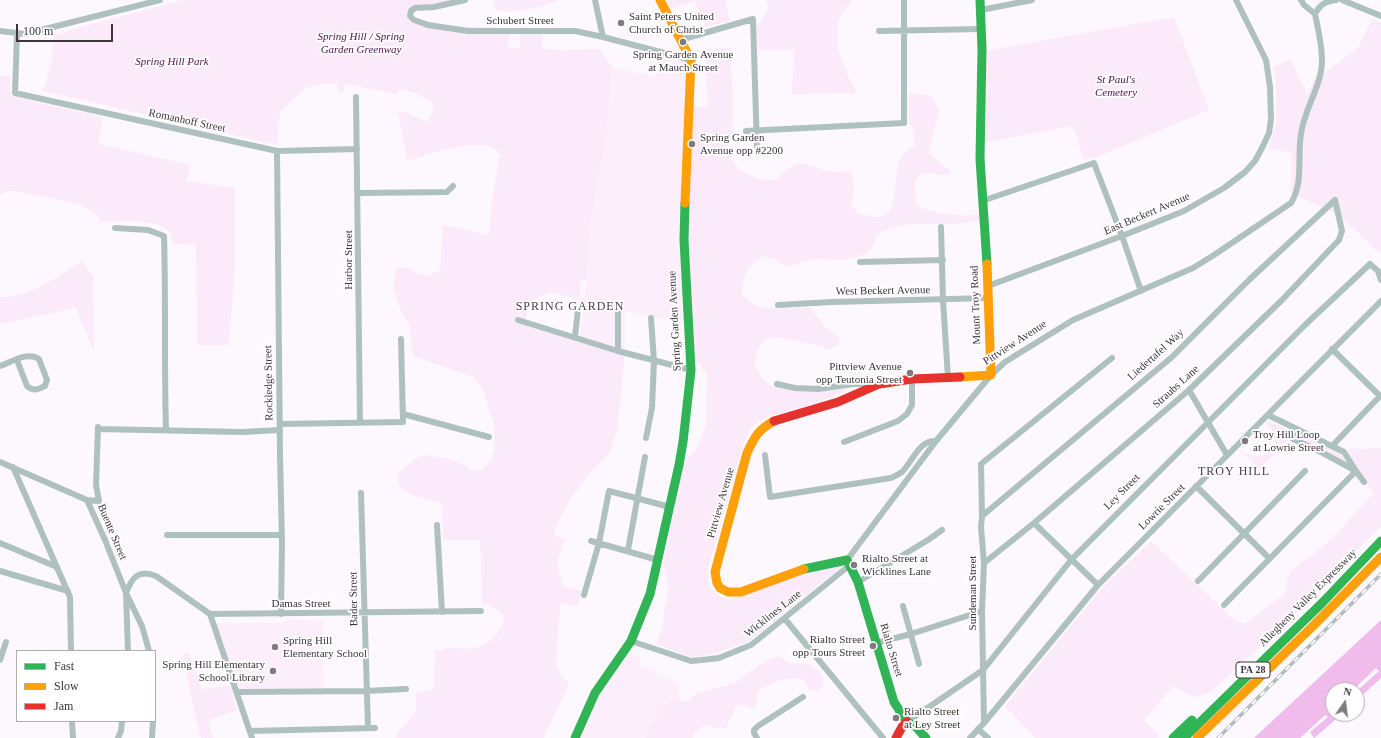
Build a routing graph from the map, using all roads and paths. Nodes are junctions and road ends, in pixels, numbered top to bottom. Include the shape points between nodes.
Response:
1 (160, 0) edge
2 (465, 0) edge
3 (595, 0) edge
4 (660, 0) edge
5 (904, 0) edge
6 (980, 0) edge
7 (1029, 0) edge
8 (1236, 0) edge
9 (1301, 0) edge
10 (1336, 0) edge
11 (1342, 0) edge
12 (981, 10) junction
13 (1315, 14) junction
14 (1381, 16) edge
15 (981, 29) junction
16 (904, 30) junction
17 (0, 31) edge
18 (879, 31) dead end
19 (17, 34) junction
20 (603, 37) junction
21 (680, 40) junction
22 (690, 60) junction
23 (356, 97) dead end
24 (756, 130) junction
25 (746, 131) dead end
26 (757, 149) dead end
27 (357, 150) junction
28 (277, 151) junction
29 (453, 186) dead end
30 (358, 193) junction
31 (1335, 200) joint
32 (982, 201) junction
33 (941, 227) dead end
34 (115, 228) dead end
35 (1122, 236) junction
36 (943, 260) junction
37 (860, 262) dead end
38 (1381, 280) edge
39 (988, 286) junction
40 (1141, 291) junction
41 (989, 298) junction
42 (943, 300) junction
43 (1381, 301) edge
44 (778, 305) dead end
45 (578, 308) dead end
46 (618, 308) dead end
47 (651, 318) dead end
48 (518, 320) dead end
49 (575, 337) junction
50 (401, 339) dead end
51 (1332, 349) junction
52 (618, 351) junction
53 (1112, 358) dead end
54 (17, 360) junction
55 (654, 361) junction
56 (0, 366) edge
57 (691, 370) junction
58 (991, 375) junction
59 (948, 378) junction
60 (912, 379) junction
61 (777, 384) dead end
62 (879, 384) junction
63 (1189, 390) junction
64 (403, 414) junction
65 (1268, 415) junction
66 (360, 423) junction
67 (1208, 423) junction
68 (280, 427) junction
69 (166, 430) junction
70 (1300, 431) junction
71 (489, 436) dead end
72 (646, 438) dead end
73 (936, 441) junction
74 (844, 442) dead end
75 (1333, 445) junction
76 (765, 455) dead end
77 (1227, 455) junction
78 (645, 457) dead end
79 (0, 462) edge
80 (13, 467) junction
81 (1305, 471) dead end
82 (1356, 471) junction
83 (1364, 482) dead end
84 (1196, 486) junction
85 (361, 493) dead end
86 (637, 498) junction
87 (87, 500) junction
88 (670, 507) junction
89 (982, 516) junction
90 (1034, 523) junction
91 (436, 525) dead end
92 (942, 530) dead end
93 (1243, 533) junction
94 (167, 535) dead end
95 (281, 535) junction
96 (591, 541) dead end
97 (1381, 541) edge
98 (0, 543) edge
99 (599, 543) junction
100 (628, 550) junction
101 (1381, 557) edge
102 (1269, 558) junction
103 (658, 560) junction
104 (1071, 560) junction
105 (848, 562) junction
106 (984, 563) junction
107 (57, 567) junction
108 (0, 571) edge
109 (1198, 581) dead end
110 (858, 582) junction
111 (1098, 585) junction
112 (68, 591) junction
113 (126, 593) junction
114 (584, 595) dead end
115 (1323, 602) junction
116 (1224, 605) dead end
117 (902, 606) dead end
118 (480, 611) dead end
119 (442, 612) junction
120 (982, 612) junction
121 (210, 614) junction
122 (281, 614) junction
123 (364, 614) junction
124 (785, 619) junction
125 (910, 634) junction
126 (631, 641) junction
127 (1298, 641) junction
128 (6, 642) dead end
129 (876, 643) junction
130 (71, 650) edge
131 (128, 650) edge
132 (149, 650) edge
133 (0, 660) edge
134 (919, 664) dead end
135 (983, 670) junction
136 (406, 690) dead end
137 (366, 691) junction
138 (237, 692) junction
139 (803, 697) dead end
140 (72, 722) edge
141 (122, 722) edge
142 (153, 722) edge
143 (907, 722) junction
144 (984, 723) junction
145 (368, 728) junction
146 (375, 728) dead end
147 (978, 729) junction
148 (250, 731) junction
149 (73, 738) edge
150 (118, 738) edge
151 (152, 738) edge
152 (252, 738) edge
153 (575, 738) edge
154 (757, 738) edge
155 (883, 738) edge
156 (896, 738) edge
157 (926, 738) edge
158 (970, 738) edge
159 (988, 738) edge
160 (1172, 738) edge
161 (1184, 738) edge
162 (1197, 738) edge
163 (1206, 738) edge

1 - 19 street
2 - 20 street, Schubert Street via 434,7 415,8 410,16 428,26 468,31 576,31
3 - 20 street
4 - 21 main road, Spring Garden Avenue
5 - 16 street
6 - 12 main road, Mount Troy Road
7 - 12 street
8 - 35 street, East Beckert Avenue via 1266,60 1271,119 1269,133 1263,146 1245,172 1224,188 1184,211
9 - 13 street
10 - 13 street via 1322,4
11 - 14 street
12 - 15 main road, Mount Troy Road
13 - 40 street, Pittview Avenue via 1322,60 1317,87 1301,134 1298,187 1291,203 1209,259
15 - 16 street
15 - 32 main road, Mount Troy Road
16 - 18 street
16 - 24 street via 904,123
17 - 19 street
19 - 28 street, Romanhoff Street via 15,93
20 - 22 street, Schubert Street
21 - 22 main road, Spring Garden Avenue
21 - 24 street via 753,19
22 - 57 main road, Spring Garden Avenue via 684,240
23 - 27 street, Harbor Street
24 - 25 street
24 - 26 street
27 - 28 street, Romanhoff Street
27 - 30 street, Harbor Street
28 - 68 street, Rockledge Street
29 - 30 street via 447,192
30 - 66 street, Harbor Street
31 - 63 street, Straubs Lane via 1342,231 1339,240 1282,300
31 - 89 street, Liedertafel Way via 1249,280 1172,357
32 - 35 street via 1094,162
32 - 39 main road, Mount Troy Road
33 - 36 street
34 - 69 street via 148,230 164,236
35 - 39 street, East Beckert Avenue
35 - 40 street
36 - 37 street
36 - 42 street
38 - 67 street, Ley Street via 1378,271 1370,264 1306,324
39 - 41 main road, Mount Troy Road
40 - 58 street, Pittview Avenue via 1073,320 1005,362
41 - 42 street, West Beckert Avenue
41 - 58 main road, Mount Troy Road
42 - 44 street, West Beckert Avenue
42 - 59 street
43 - 51 street, Lowrie Street
45 - 49 street
46 - 52 street
47 - 55 street
48 - 49 street
49 - 52 street
50 - 64 street
51 - 65 street, Lowrie Street
51 - 75 street via 1380,396
52 - 55 street
53 - 89 street, Sundeman Street via 981,464
54 - 54 street via 28,355 38,359 47,380 45,386 36,390 27,386
54 - 56 street
55 - 57 street
55 - 72 street via 652,408
57 - 88 main road, Spring Garden Avenue via 682,442
58 - 59 main road, Pittview Avenue
58 - 73 street
59 - 60 main road, Pittview Avenue
60 - 62 main road, Pittview Avenue
60 - 74 street via 912,405 907,414 898,421
61 - 62 street via 818,389 853,384
62 - 105 main road, Pittview Avenue via 838,402 774,421 762,428 747,453 716,566 715,578 724,590 734,593 809,567
63 - 67 street
63 - 90 street, Straubs Lane
64 - 66 street via 403,422
64 - 71 street
65 - 70 street
65 - 77 street, Lowrie Street
66 - 68 street
67 - 77 street
67 - 104 street, Ley Street
68 - 69 street via 242,432
68 - 95 street, Rockledge Street
69 - 87 street via 98,428 96,485 99,501
70 - 75 street
70 - 82 street via 1293,439
73 - 76 street via 924,445 902,472 891,478 770,497
73 - 105 street
75 - 82 street via 1344,452
77 - 84 street, Lowrie Street
78 - 86 street
79 - 80 street, Buente Street
80 - 87 street, Buente Street
80 - 107 street
81 - 93 street
82 - 83 street
82 - 102 street
84 - 93 street
84 - 111 street, Lowrie Street
85 - 123 street, Bader Street
86 - 88 street
86 - 99 street via 609,491
86 - 100 street
87 - 113 street, Buente Street
88 - 103 main road, Spring Garden Avenue
89 - 106 street, Sundeman Street
90 - 104 street
90 - 106 street, Straubs Lane
91 - 119 street
92 - 110 street
93 - 102 street
93 - 109 street
94 - 95 street
95 - 122 street, Rockledge Street
96 - 99 street
97 - 115 main road, Allegheny Valley Expressway / PA 28
98 - 107 street
99 - 100 street
99 - 114 street
100 - 103 street
101 - 127 main road, Allegheny Valley Expressway / PA 28
102 - 116 street
103 - 126 main road, Spring Garden Avenue via 650,594
104 - 111 street
104 - 135 street, Ley Street
105 - 110 main road, Rialto Street
105 - 124 street, Wicklines Lane
106 - 120 street, Sundeman Street
107 - 112 street
108 - 112 street
110 - 129 main road, Rialto Street
111 - 144 street, Lowrie Street
112 - 130 street via 71,604
113 - 121 street via 134,576 149,573
113 - 131 street
113 - 132 street, Buente Street via 142,626
115 - 160 main road via 1270,646
115 - 161 main road, Allegheny Valley Expressway / PA 28
117 - 125 street
118 - 119 street, Damas Street
119 - 123 street, Damas Street
120 - 125 street
120 - 135 street, Sundeman Street
121 - 122 street, Damas Street
121 - 138 street
122 - 123 street, Damas Street
123 - 137 street, Bader Street
124 - 126 street, Wicklines Lane via 751,645 719,658 691,661
124 - 155 street
125 - 129 street
125 - 134 street
126 - 153 main road, Spring Garden Avenue via 595,693
127 - 162 main road, Allegheny Valley Expressway / PA 28
127 - 163 main road via 1287,656
128 - 133 street
129 - 143 main road, Rialto Street via 894,702
135 - 143 street, Ley Street
135 - 144 street, Sundeman Street
136 - 137 street
137 - 138 street
137 - 145 street, Bader Street
138 - 148 street
139 - 154 street via 754,730
140 - 149 street
141 - 150 street
142 - 151 street
143 - 156 main road, Ley Street
143 - 157 main road, Rialto Street via 915,726
144 - 147 street, Lowrie Street
145 - 146 street
145 - 148 street
147 - 158 street, Lowrie Street
147 - 159 street
148 - 152 street

